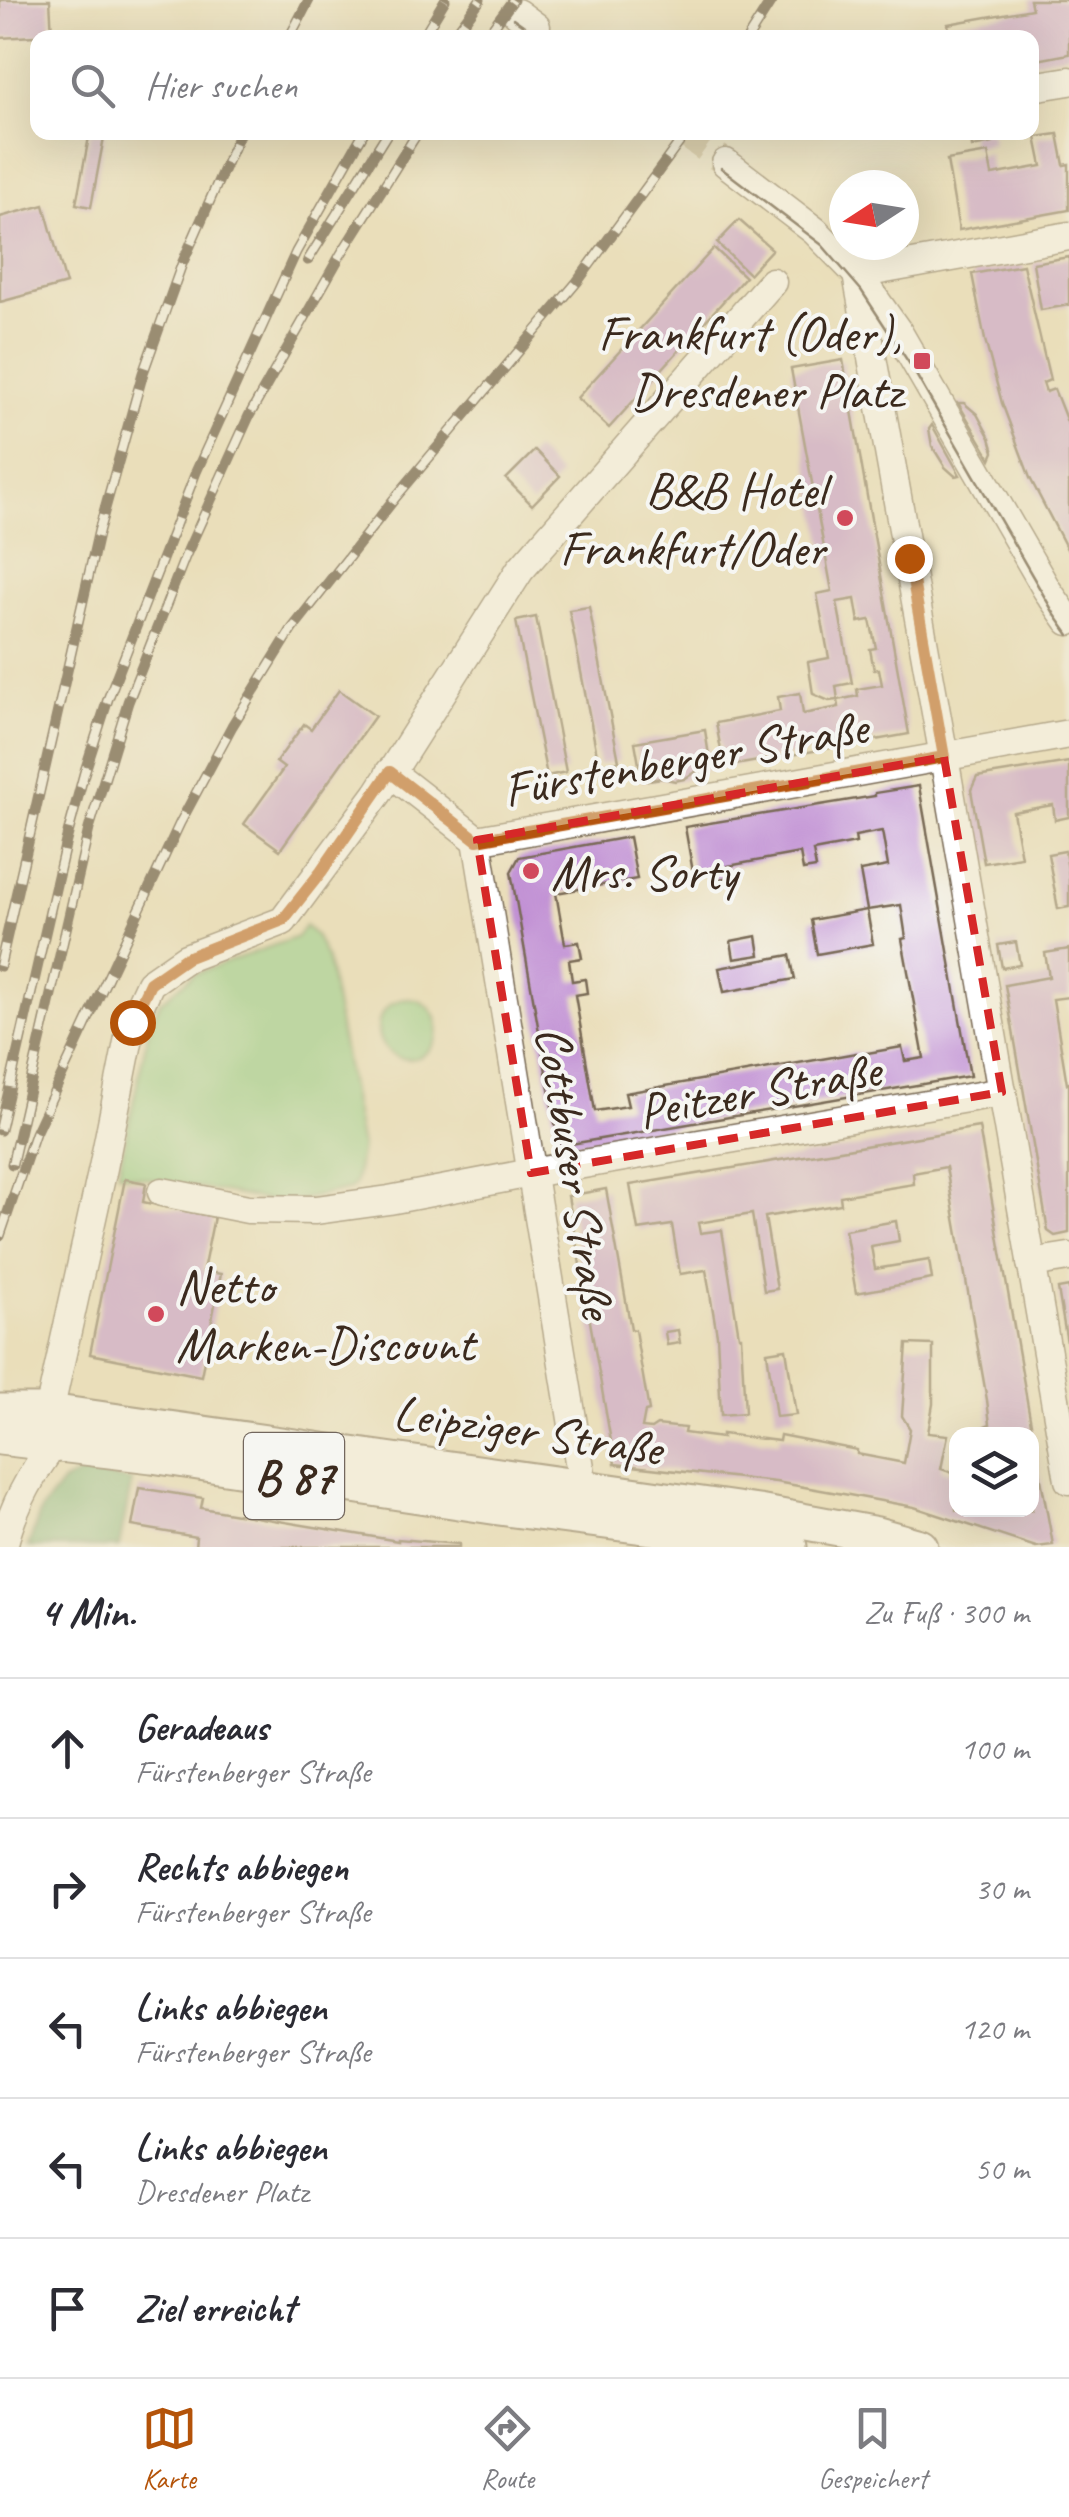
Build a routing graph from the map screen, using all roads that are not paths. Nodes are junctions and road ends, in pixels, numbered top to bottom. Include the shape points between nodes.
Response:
1 (1069, 81) edge
2 (1039, 86) edge
3 (726, 163) tunnel mouth
4 (1069, 236) edge
5 (857, 274) junction
6 (772, 282) dead end
7 (1069, 621) edge
8 (1066, 732) edge
9 (944, 757) junction
10 (390, 772) junction
11 (477, 840) junction
12 (1002, 1092) junction
13 (531, 1174) junction
14 (162, 1192) dead end
15 (1069, 1257) edge
16 (1031, 1263) junction
17 (0, 1412) edge
18 (52, 1427) junction
19 (0, 1437) edge
20 (1069, 1480) edge
21 (586, 1504) junction
22 (3, 1547) edge
23 (788, 1547) edge
24 (920, 1547) edge

1 - 2 street
3 - 5 street via 815,231
4 - 5 street
5 - 7 street
5 - 9 street
6 - 10 street via 520,570
8 - 9 street, Fürstenberger Straße
9 - 11 street, Fürstenberger Straße
9 - 12 street
10 - 11 street, Fürstenberger Straße
10 - 18 street via 283,920 186,958 150,983 132,1022
11 - 13 street, Cottbuser Straße
12 - 13 street, Peitzer Straße
12 - 16 street
13 - 14 street, Peitzer Straße via 316,1210 248,1209
13 - 21 street, Cottbuser Straße
15 - 16 street
16 - 20 street
17 - 18 main road, Leipziger Straße / B 87
18 - 19 main road, Leipziger Straße / B 87
18 - 21 main road, Leipziger Straße / B 87 via 512,1476
18 - 22 street
21 - 23 main road, Leipziger Straße / B 87
21 - 24 main road, Leipziger Straße / B 87 via 758,1513

